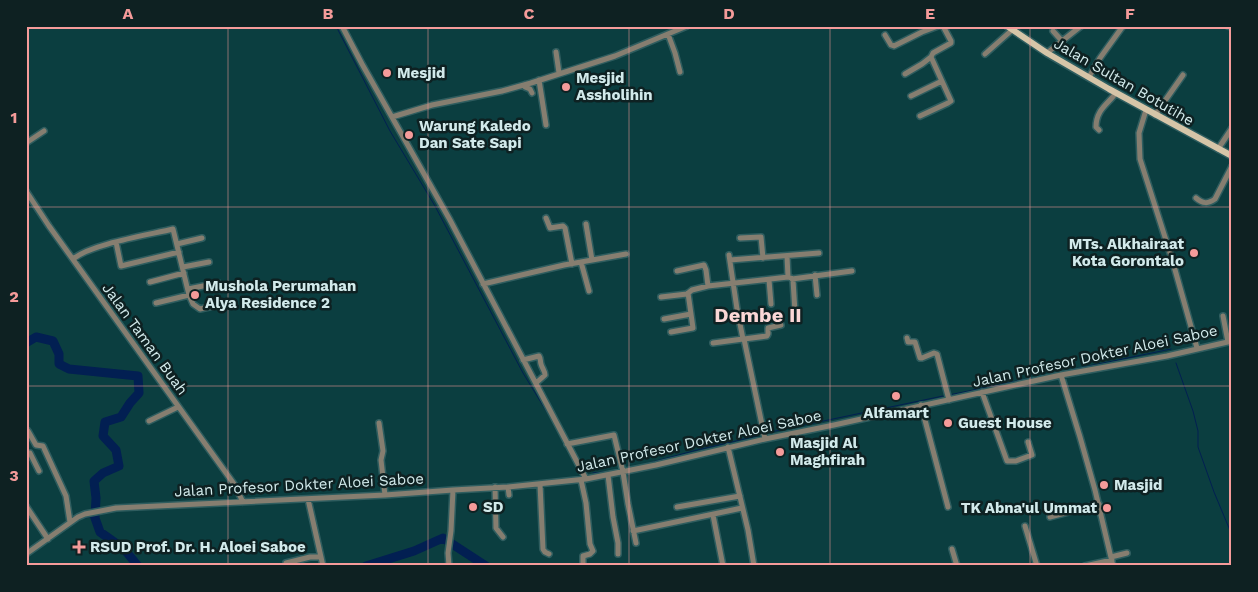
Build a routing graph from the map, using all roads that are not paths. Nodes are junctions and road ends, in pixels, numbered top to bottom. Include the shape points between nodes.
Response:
1 (342, 26) edge
2 (687, 26) edge
3 (938, 26) edge
4 (943, 26) edge
5 (1081, 26) edge
6 (1123, 26) edge
7 (1009, 28) edge
8 (1054, 30) dead end
9 (668, 34) junction
10 (885, 35) dead end
11 (1062, 42) junction
12 (556, 52) dead end
13 (1047, 53) junction
14 (985, 54) dead end
15 (931, 57) junction
16 (680, 72) dead end
17 (559, 73) junction
18 (904, 74) dead end
19 (1183, 75) dead end
20 (1089, 77) junction
21 (539, 80) junction
22 (942, 81) junction
23 (524, 85) junction
24 (532, 93) dead end
25 (1116, 93) junction
26 (911, 96) dead end
27 (1146, 110) junction
28 (1154, 115) junction
29 (920, 116) dead end
30 (392, 117) junction
31 (546, 125) dead end
32 (1232, 128) edge
33 (1099, 130) dead end
34 (44, 131) dead end
35 (26, 144) edge
36 (1218, 149) junction
37 (1232, 156) edge
38 (1232, 166) edge
39 (26, 192) edge
40 (1196, 198) dead end
41 (33, 201) junction
42 (26, 204) edge
43 (546, 218) dead end
44 (586, 224) dead end
45 (202, 238) dead end
46 (740, 238) dead end
47 (116, 242) junction
48 (177, 244) junction
49 (179, 252) junction
50 (626, 254) dead end
51 (819, 254) dead end
52 (787, 256) junction
53 (763, 258) junction
54 (73, 259) junction
55 (592, 260) junction
56 (209, 262) dead end
57 (580, 262) junction
58 (572, 264) junction
59 (183, 267) junction
60 (677, 271) dead end
61 (852, 271) dead end
62 (184, 274) junction
63 (815, 275) junction
64 (790, 278) junction
65 (768, 280) junction
66 (150, 282) dead end
67 (218, 283) dead end
68 (733, 283) junction
69 (483, 284) junction
70 (708, 286) junction
71 (188, 289) junction
72 (590, 291) dead end
73 (688, 294) junction
74 (189, 295) junction
75 (817, 295) dead end
76 (660, 297) dead end
77 (156, 303) dead end
78 (223, 304) dead end
79 (771, 304) dead end
80 (795, 312) dead end
81 (691, 314) junction
82 (1223, 316) dead end
83 (664, 319) dead end
84 (781, 325) dead end
85 (671, 332) dead end
86 (907, 338) dead end
87 (744, 339) junction
88 (1230, 342) edge
89 (713, 343) dead end
90 (1197, 348) junction
91 (523, 360) junction
92 (1060, 374) junction
93 (536, 383) junction
94 (982, 392) junction
95 (949, 400) junction
96 (920, 405) junction
97 (178, 407) junction
98 (149, 421) dead end
99 (379, 423) dead end
100 (28, 431) dead end
101 (764, 439) junction
102 (1028, 442) dead end
103 (567, 444) junction
104 (728, 447) junction
105 (26, 454) edge
106 (39, 471) dead end
107 (623, 472) junction
108 (608, 475) junction
109 (583, 480) junction
110 (540, 484) junction
111 (495, 487) junction
112 (508, 487) junction
113 (452, 490) junction
114 (385, 495) junction
115 (509, 495) dead end
116 (740, 496) junction
117 (308, 499) junction
118 (243, 502) junction
119 (1099, 504) junction
120 (26, 506) edge
121 (677, 507) dead end
122 (948, 507) dead end
123 (742, 508) junction
124 (714, 515) junction
125 (1050, 517) dead end
126 (70, 522) junction
127 (1024, 526) dead end
128 (633, 531) junction
129 (503, 537) dead end
130 (48, 539) junction
131 (636, 543) dead end
132 (952, 549) dead end
133 (1127, 553) dead end
134 (26, 554) edge
135 (549, 554) dead end
136 (618, 554) dead end
137 (320, 557) junction
138 (1112, 561) edge
139 (286, 563) dead end
140 (323, 566) edge
141 (449, 566) edge
142 (583, 566) edge
143 (723, 566) edge
144 (754, 566) edge
145 (957, 566) edge
146 (1037, 566) edge
147 (1085, 566) edge

1 - 30 street
2 - 9 street
3 - 10 street via 894,46
4 - 15 street via 951,43
5 - 11 street
6 - 20 street
7 - 13 main road, Jalan Sultan Botutihe
7 - 14 street
8 - 11 street
9 - 16 street
9 - 17 street via 615,56
11 - 13 street
12 - 17 street
13 - 20 main road, Jalan Sultan Botutihe
15 - 18 street
15 - 22 street
17 - 21 street
19 - 28 street
20 - 25 main road, Jalan Sultan Botutihe
21 - 23 street
21 - 31 street
22 - 26 street
22 - 29 street via 951,102
23 - 24 street
23 - 30 street
25 - 27 main road, Jalan Sultan Botutihe
25 - 33 street via 1096,118
27 - 28 main road, Jalan Sultan Botutihe
27 - 90 street via 1139,133 1140,159
28 - 36 main road, Jalan Sultan Botutihe
30 - 69 street
32 - 36 street
34 - 35 street
36 - 37 main road, Jalan Sultan Botutihe
38 - 40 street via 1215,199 1203,203
39 - 41 street, Jalan Taman Buah
41 - 42 street
41 - 54 street, Jalan Taman Buah
43 - 58 street via 550,228 565,228
44 - 55 street
45 - 48 street
46 - 53 street via 761,236
47 - 48 street via 173,229
47 - 49 street via 121,266
47 - 54 street
48 - 49 street
49 - 59 street
50 - 55 street
51 - 52 street
52 - 53 street
52 - 64 street
53 - 68 street via 730,258
54 - 97 street, Jalan Taman Buah
55 - 57 street
56 - 59 street
57 - 58 street
57 - 72 street
58 - 69 street
59 - 62 street
60 - 70 street via 704,265
61 - 63 street
62 - 66 street
62 - 71 street
63 - 64 street
63 - 75 street
64 - 65 street
64 - 80 street
65 - 68 street
65 - 79 street
67 - 71 street
68 - 70 street
68 - 87 street
69 - 91 street
70 - 73 street
71 - 74 street
73 - 76 street
73 - 81 street
74 - 77 street
74 - 78 street via 192,304 200,308
81 - 83 street
81 - 85 street via 693,328
82 - 88 street
84 - 87 street via 768,328 767,336
86 - 95 street via 908,342 914,342 920,358 935,352
87 - 89 street
87 - 101 street
88 - 90 street, Jalan Profesor Dokter Aloei Saboe
90 - 92 street, Jalan Profesor Dokter Aloei Saboe
91 - 93 street
91 - 93 street via 539,356 541,359 545,375
92 - 94 street, Jalan Profesor Dokter Aloei Saboe
92 - 119 street
93 - 103 street
94 - 95 street, Jalan Profesor Dokter Aloei Saboe
94 - 102 street via 1007,461 1032,456
95 - 96 street, Jalan Profesor Dokter Aloei Saboe
96 - 101 street, Jalan Profesor Dokter Aloei Saboe
96 - 122 street
97 - 98 street
97 - 118 street, Jalan Taman Buah via 234,484
99 - 114 street
100 - 126 street via 36,445 43,446 66,496
101 - 104 street, Jalan Profesor Dokter Aloei Saboe
103 - 107 street via 614,435
103 - 109 street
104 - 107 street, Jalan Profesor Dokter Aloei Saboe
104 - 116 street
105 - 106 street via 30,453
107 - 108 street, Jalan Profesor Dokter Aloei Saboe
107 - 128 street
108 - 109 street, Jalan Profesor Dokter Aloei Saboe
108 - 136 street
109 - 110 street, Jalan Profesor Dokter Aloei Saboe
109 - 142 street via 593,551 583,556
110 - 112 street, Jalan Profesor Dokter Aloei Saboe
110 - 135 street via 543,549
111 - 112 street, Jalan Profesor Dokter Aloei Saboe
111 - 113 street, Jalan Profesor Dokter Aloei Saboe
111 - 129 street via 496,528
112 - 115 street
113 - 114 street, Jalan Profesor Dokter Aloei Saboe
113 - 141 street
114 - 117 street, Jalan Profesor Dokter Aloei Saboe
116 - 121 street
116 - 123 street
117 - 118 street, Jalan Profesor Dokter Aloei Saboe
117 - 137 street
118 - 126 street, Jalan Profesor Dokter Aloei Saboe via 128,506 85,514
119 - 125 street
119 - 138 street
120 - 130 street
123 - 124 street
123 - 144 street
124 - 128 street
124 - 143 street
126 - 130 street, Jalan Profesor Dokter Aloei Saboe
127 - 146 street
128 - 131 street
130 - 134 street, Jalan Profesor Dokter Aloei Saboe
132 - 145 street
133 - 138 street
137 - 139 street
137 - 140 street
138 - 147 street

